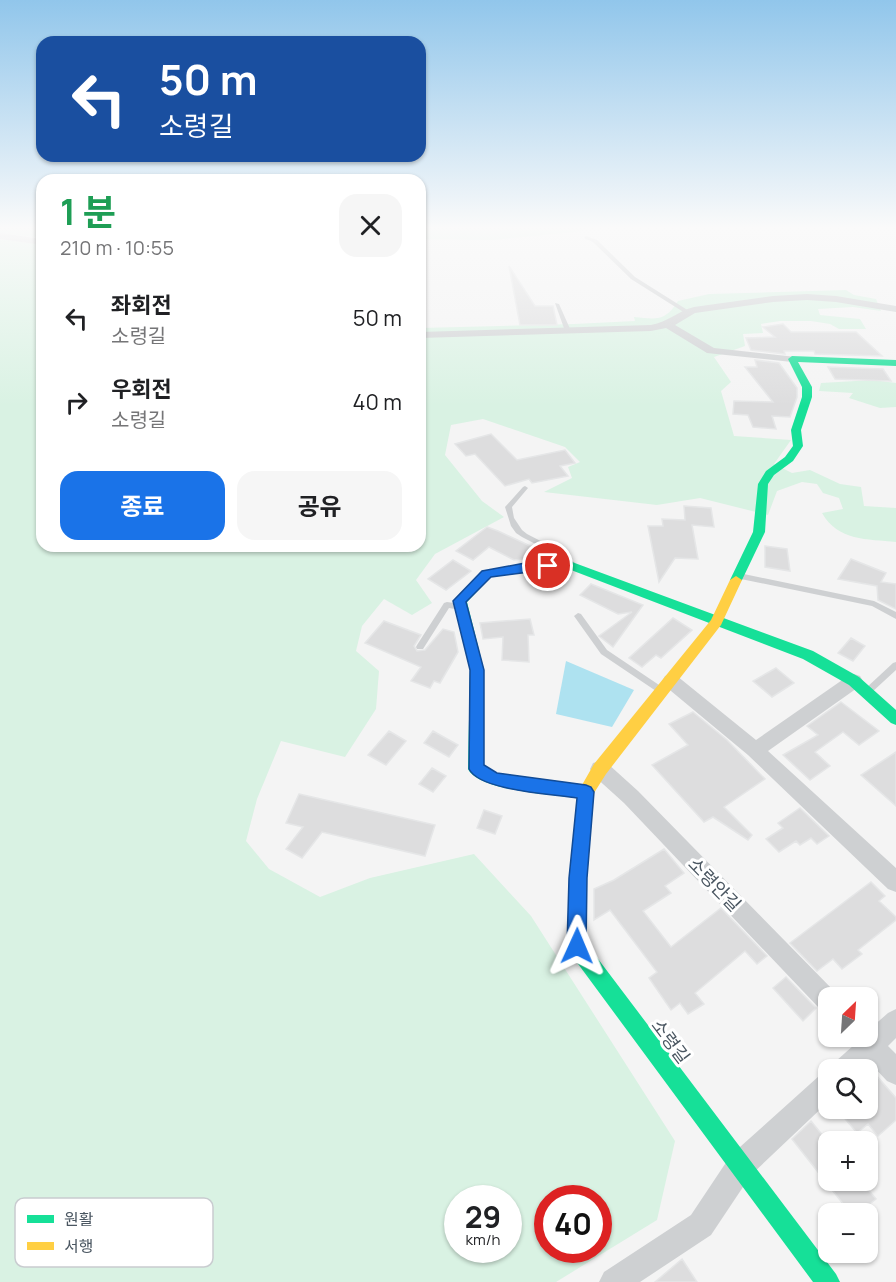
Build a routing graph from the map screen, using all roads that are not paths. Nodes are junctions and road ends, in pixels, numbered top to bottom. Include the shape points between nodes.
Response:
1 (647, 287) edge
2 (557, 304) dead end
3 (896, 309) edge
4 (687, 312) junction
5 (668, 325) junction
6 (568, 331) junction
7 (426, 335) edge
8 (792, 359) junction
9 (896, 363) edge
10 (525, 488) dead end
11 (572, 566) junction
12 (738, 576) junction
13 (461, 607) junction
14 (578, 615) dead end
15 (896, 616) edge
16 (716, 622) junction
17 (420, 647) dead end
18 (896, 665) edge
19 (667, 686) junction
20 (861, 686) junction
21 (896, 719) edge
22 (755, 750) junction
23 (600, 769) junction
24 (586, 792) junction
25 (896, 882) edge
26 (818, 991) edge
27 (896, 1021) edge
28 (878, 1033) edge
29 (862, 1047) edge
30 (873, 1047) edge
31 (853, 1059) edge
32 (896, 1072) edge
33 (818, 1094) edge
34 (741, 1165) junction
35 (614, 1282) edge
36 (828, 1282) edge

1 - 4 lane
2 - 6 lane
3 - 4 street via 807,297 733,303
4 - 5 street
5 - 6 street
5 - 8 street via 711,351
6 - 7 street
8 - 9 street
8 - 12 street, 소령길 via 807,387 796,430 798,446 763,484 759,532
10 - 11 lane via 508,507 511,523 524,538 553,550
11 - 13 street via 525,567 487,574 460,601
11 - 16 street
12 - 15 lane via 874,604
12 - 16 street, 소령길
13 - 17 lane via 447,604
13 - 24 street via 477,670 476,769 494,779
14 - 19 lane via 604,652
16 - 19 street, 소령길
16 - 20 street via 808,655
18 - 20 lane
19 - 22 street
19 - 23 street, 소령길
20 - 21 street
20 - 22 street
22 - 25 street
23 - 24 street, 소령길
23 - 26 street, 소령안길
24 - 34 street, 소령길 via 577,946
27 - 28 street
29 - 31 street
30 - 32 street
33 - 34 street
34 - 35 street via 700,1225
34 - 36 street, 소령길

